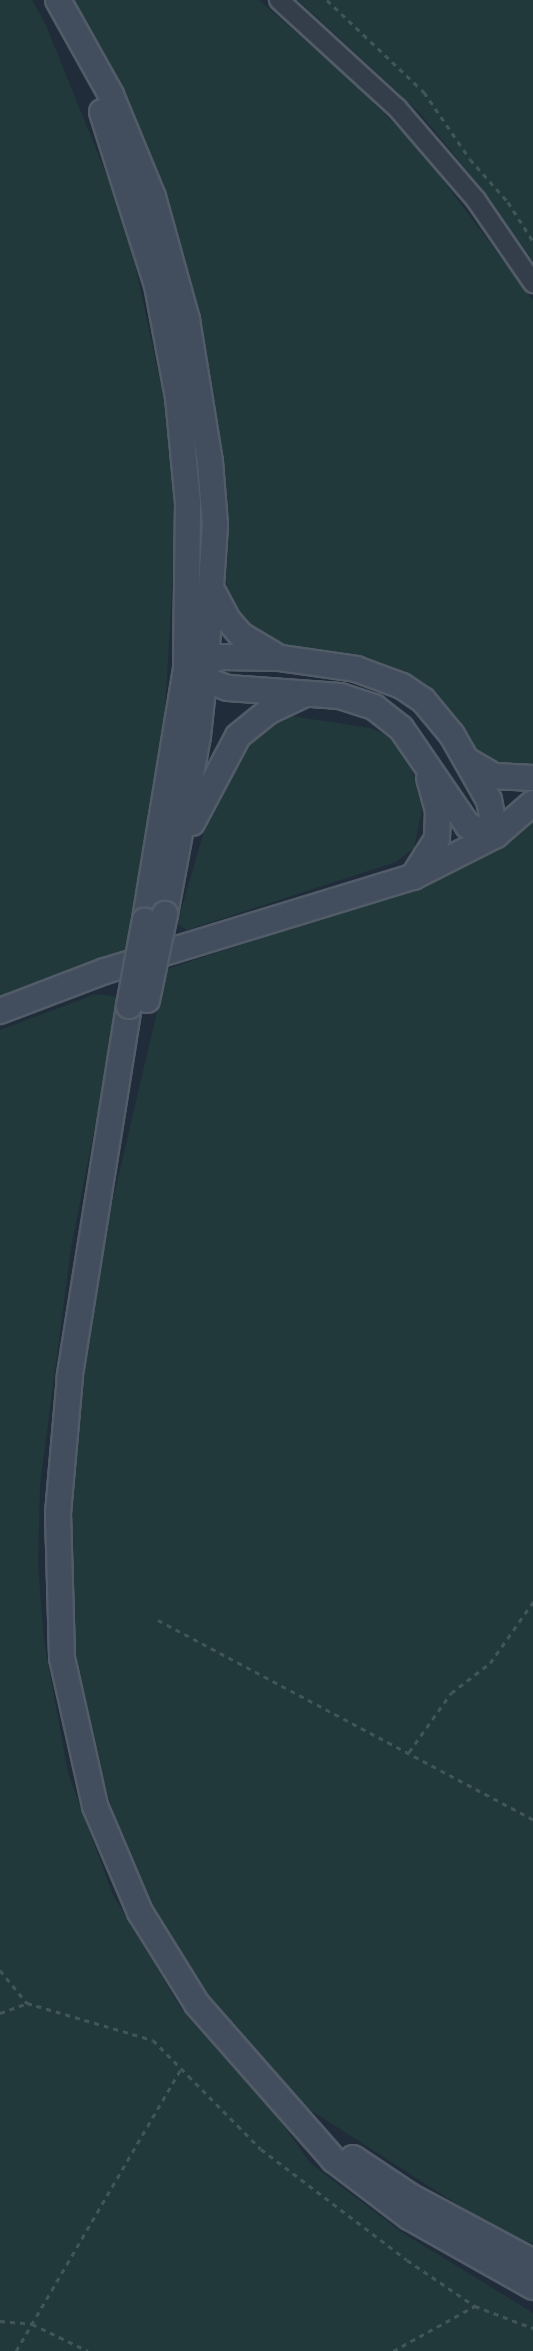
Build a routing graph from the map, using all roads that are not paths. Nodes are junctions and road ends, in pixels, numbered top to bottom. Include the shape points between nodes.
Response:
1 (56, 0) edge
2 (279, 0) edge
3 (533, 283) edge
4 (212, 590) junction
5 (280, 659) junction
6 (199, 671) junction
7 (312, 693) junction
8 (468, 761) junction
9 (425, 764) junction
10 (533, 778) edge
11 (533, 803) edge
12 (496, 835) junction
13 (414, 877) junction
14 (172, 879) junction
15 (155, 917) junction
16 (0, 1010) edge
17 (293, 2113) junction
18 (529, 2258) edge
19 (533, 2287) edge

1 - 4 main road via 132,142 175,275 210,463 215,525
1 - 6 main road via 122,167 167,332 184,442
2 - 3 street via 397,108 476,200
4 - 5 main road via 228,621
4 - 6 main road
5 - 6 main road
5 - 8 main road via 356,669 402,686 440,716
6 - 7 main road
6 - 14 main road
6 - 15 main road
7 - 9 main road via 374,707 401,728
7 - 14 main road via 269,711 238,736 197,809
8 - 10 main road via 494,776
8 - 12 main road via 489,800
9 - 12 main road via 468,825
9 - 13 main road via 439,828 434,846
11 - 12 main road
12 - 13 main road
13 - 16 main road via 105,971
14 - 15 main road
15 - 17 main road, bridge via 89,1262 61,1448 58,1612 76,1735 94,1806 140,1912 197,2004
17 - 18 main road via 410,2196
17 - 19 main road via 334,2160 370,2190

